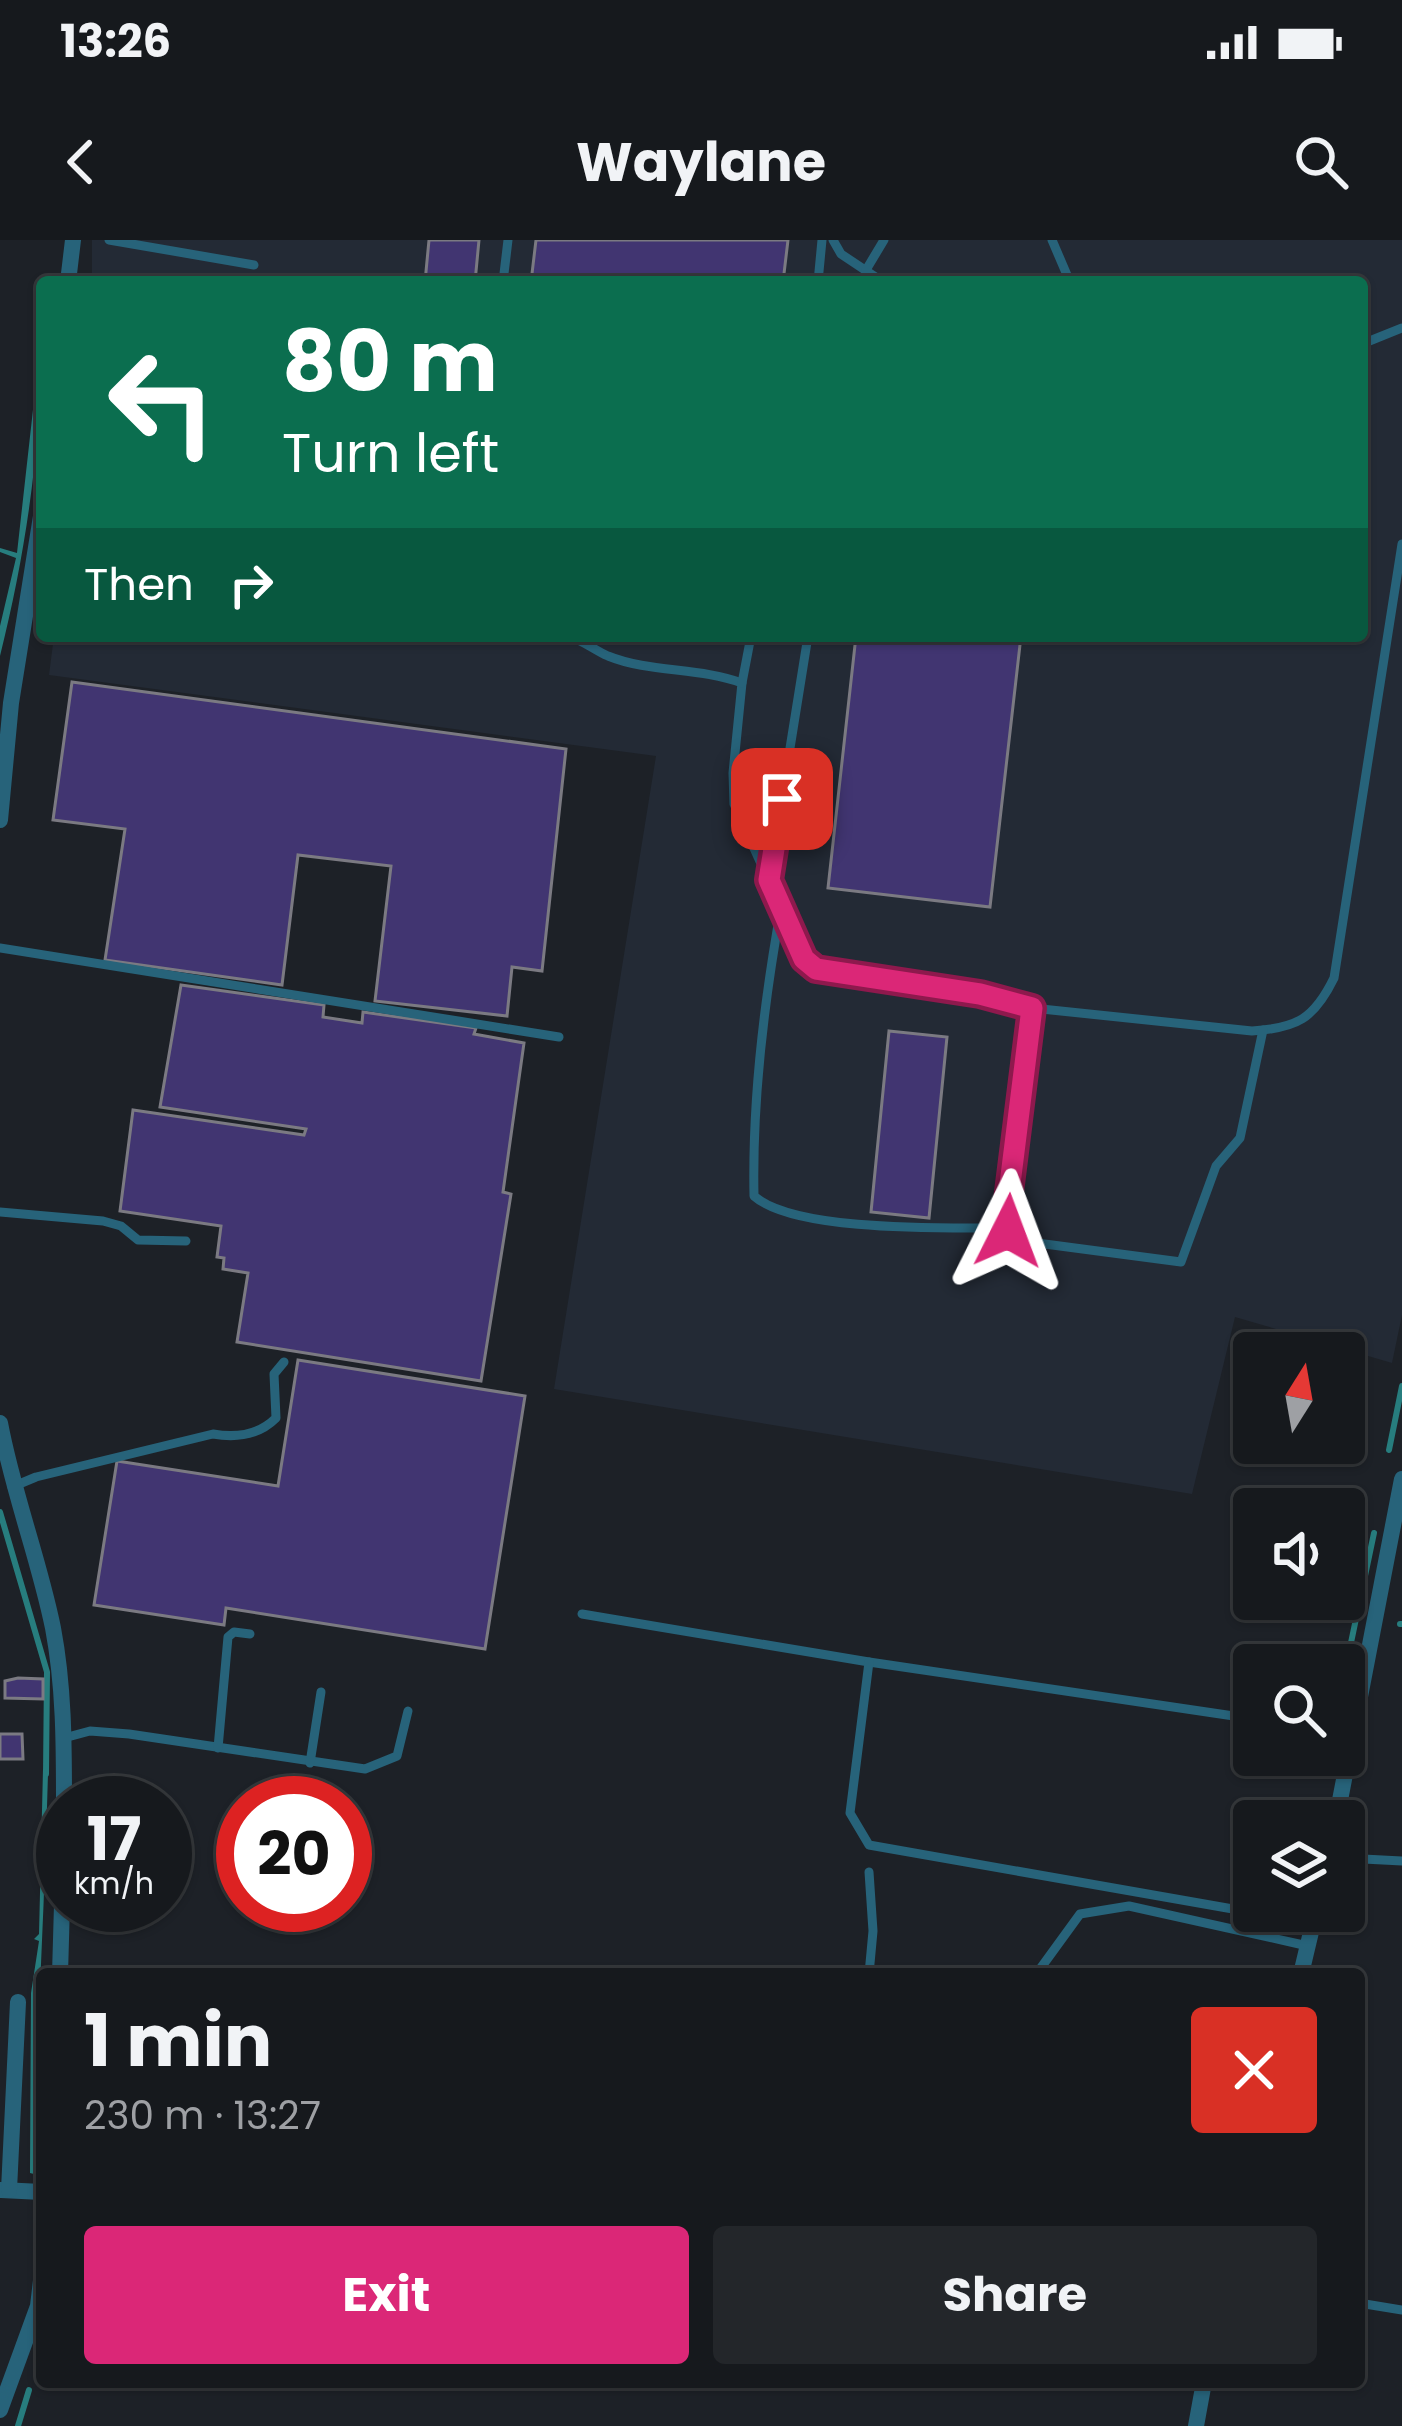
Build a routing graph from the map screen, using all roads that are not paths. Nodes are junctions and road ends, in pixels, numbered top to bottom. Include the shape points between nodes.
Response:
1 (73, 240) edge
2 (109, 240) edge
3 (508, 240) edge
4 (822, 240) edge
5 (833, 240) edge
6 (884, 240) edge
7 (1052, 240) edge
8 (254, 265) dead end
9 (69, 276) edge
10 (503, 276) edge
11 (819, 276) edge
12 (865, 276) edge
13 (1067, 276) edge
14 (1402, 328) edge
15 (1368, 342) edge
16 (1402, 544) edge
17 (36, 570) edge
18 (583, 642) edge
19 (750, 642) edge
20 (807, 642) edge
21 (742, 682) junction
22 (0, 820) edge
23 (769, 880) junction
24 (781, 908) junction
25 (0, 948) edge
26 (1032, 1008) junction
27 (1263, 1030) junction
28 (559, 1036) dead end
29 (0, 1213) edge
30 (1006, 1216) junction
31 (186, 1241) dead end
32 (284, 1361) dead end
33 (0, 1423) edge
34 (1402, 1479) edge
35 (12, 1486) junction
36 (582, 1614) dead end
37 (250, 1634) dead end
38 (1365, 1656) edge
39 (868, 1662) junction
40 (321, 1692) dead end
41 (408, 1711) dead end
42 (1233, 1716) edge
43 (64, 1738) junction
44 (218, 1748) junction
45 (310, 1762) junction
46 (64, 1776) edge
47 (1365, 1859) edge
48 (1402, 1861) edge
49 (869, 1872) dead end
50 (1233, 1909) edge
51 (61, 1932) edge
52 (1311, 1932) edge
53 (1308, 1946) junction
54 (59, 1968) edge
55 (870, 1968) edge
56 (1041, 1968) edge
57 (1302, 1968) edge
58 (18, 2002) dead end
59 (4, 2190) edge
60 (36, 2192) edge
61 (1365, 2304) edge
62 (1402, 2310) edge
63 (36, 2311) edge
64 (1203, 2388) edge
65 (0, 2410) edge
66 (1196, 2426) edge

1 - 9 street
2 - 8 lane
3 - 10 lane
4 - 11 lane
5 - 12 lane
6 - 12 lane
7 - 13 lane
14 - 15 lane
16 - 27 lane via 1334,978 1304,1019
17 - 22 street
18 - 21 lane via 607,656
19 - 21 lane
20 - 23 lane
21 - 23 lane via 734,804
23 - 24 lane
24 - 26 lane via 816,969
24 - 30 lane via 754,1196 767,1208 803,1216 925,1228 993,1228
25 - 28 lane
26 - 27 lane
26 - 30 lane
27 - 30 lane via 1240,1138 1216,1166 1181,1262 1022,1240 1008,1231
29 - 31 lane via 115,1223 138,1240
32 - 35 lane via 274,1374 276,1418 268,1426
33 - 35 street
34 - 38 street
35 - 43 street via 53,1628
36 - 39 lane
37 - 44 lane via 228,1636
39 - 42 lane
39 - 50 lane via 850,1813 869,1845
40 - 45 lane
41 - 45 lane via 397,1756 382,1764
43 - 44 lane via 89,1731
43 - 46 street
44 - 45 lane
47 - 48 lane
49 - 55 lane
51 - 54 street
52 - 53 street
53 - 56 lane via 1129,1906 1080,1914
53 - 57 street
58 - 59 street
59 - 60 street
61 - 62 lane
63 - 65 street
64 - 66 street

